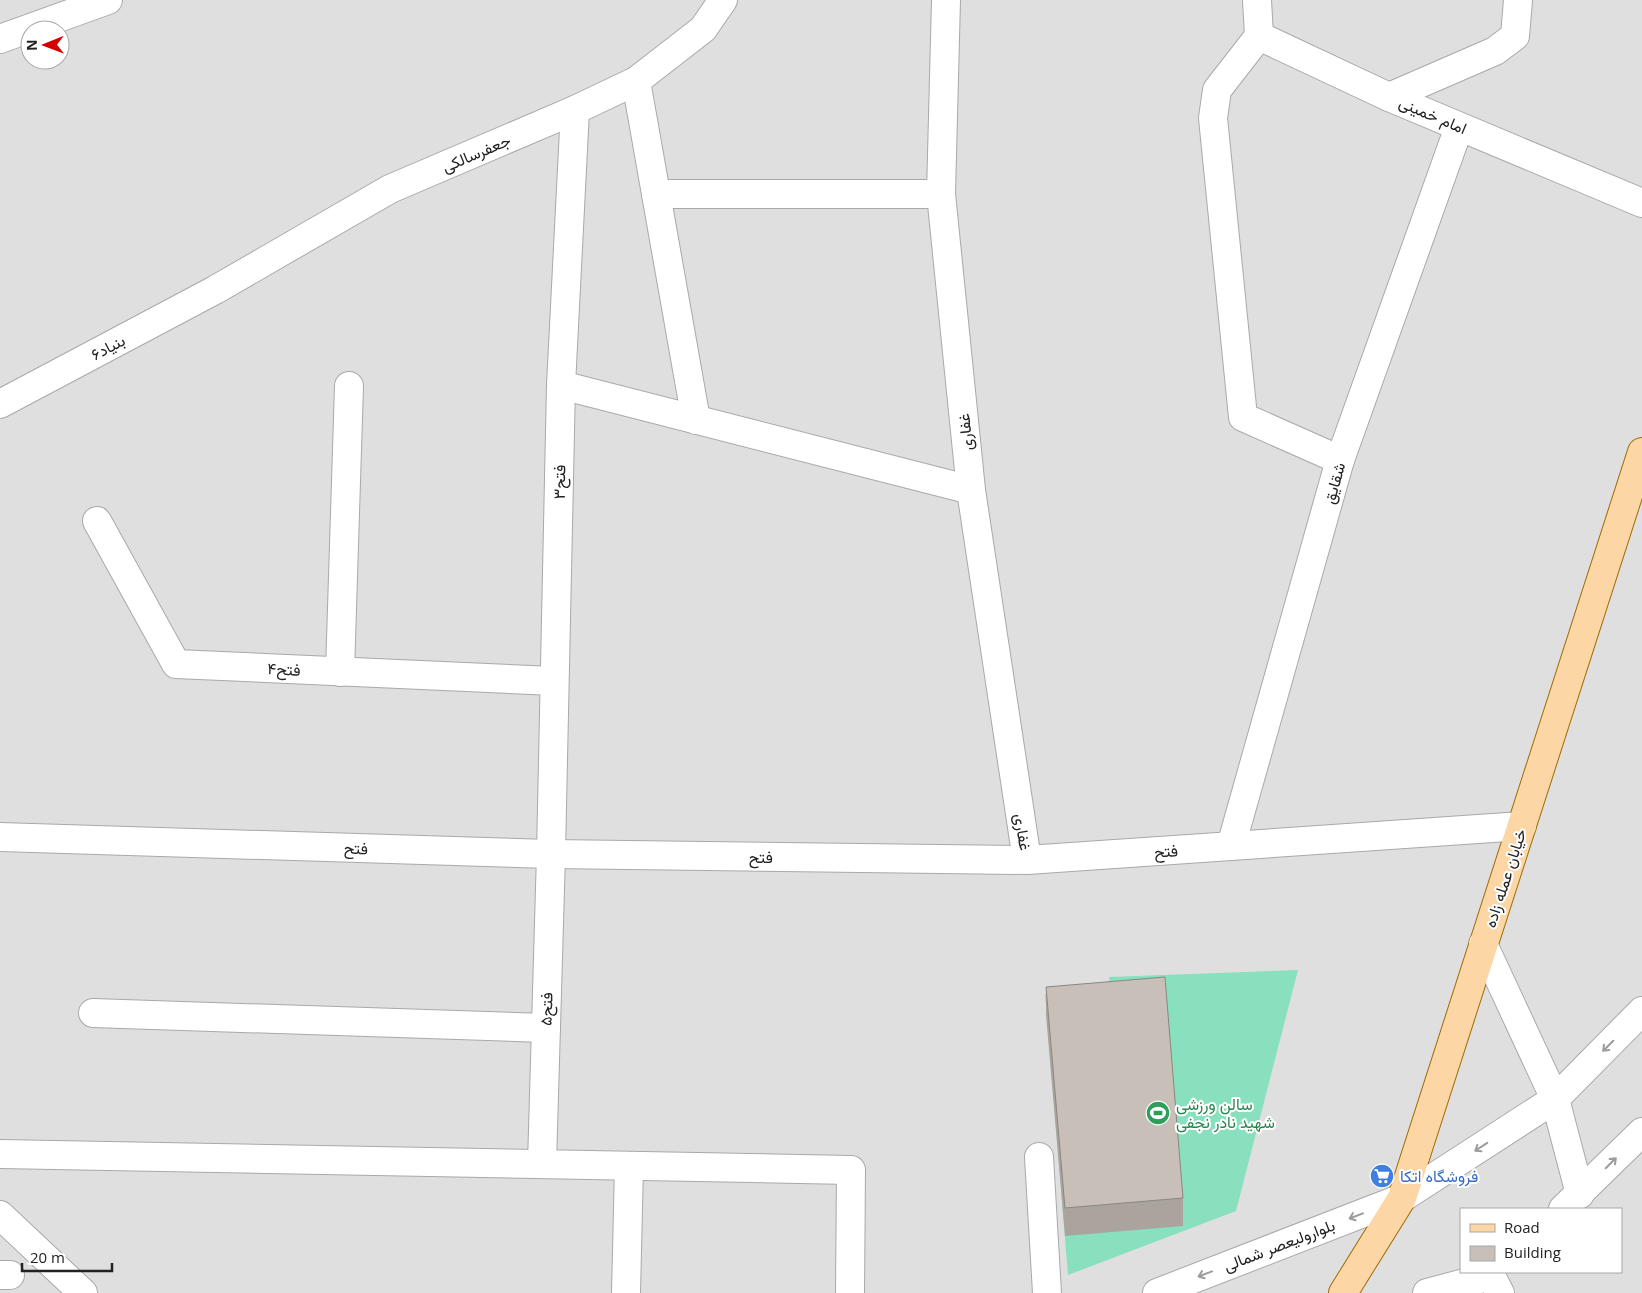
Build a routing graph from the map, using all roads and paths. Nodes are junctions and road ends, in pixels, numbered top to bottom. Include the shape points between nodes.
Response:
1 (723, 0) edge
2 (946, 0) edge
3 (1257, 0) edge
4 (1518, 0) edge
5 (105, 1) edge
6 (1259, 36) junction
7 (0, 39) edge
8 (636, 81) junction
9 (1389, 97) junction
10 (575, 110) junction
11 (1459, 127) junction
12 (656, 194) junction
13 (941, 194) junction
14 (1642, 203) edge
15 (215, 290) joint
16 (561, 385) junction
17 (348, 386) dead end
18 (0, 404) edge
19 (696, 420) junction
20 (1642, 452) edge
21 (1340, 460) junction
22 (971, 490) junction
23 (98, 521) dead end
24 (340, 672) junction
25 (554, 681) junction
26 (1522, 826) junction
27 (0, 837) edge
28 (1231, 846) junction
29 (551, 854) junction
30 (1027, 860) junction
31 (1484, 944) junction
32 (1642, 1011) edge
33 (93, 1013) dead end
34 (546, 1028) junction
35 (1555, 1099) junction
36 (1642, 1132) edge
37 (0, 1154) edge
38 (1039, 1157) dead end
39 (542, 1164) junction
40 (629, 1166) junction
41 (1402, 1198) junction
42 (1571, 1202) edge
43 (0, 1215) edge
44 (1490, 1283) edge
45 (76, 1290) edge
46 (626, 1293) edge
47 (850, 1293) edge
48 (1047, 1293) edge
49 (1156, 1293) edge
50 (1343, 1293) edge
51 (1427, 1293) edge

1 - 8 street, جعفرسالکی via 703,29
2 - 13 street, غفاری
3 - 6 street
4 - 9 street via 1515,36 1496,51
5 - 7 street
6 - 9 street, امام خمینی
6 - 21 street via 1217,90 1213,118 1243,417
8 - 10 street, جعفرسالکی
8 - 12 street
9 - 11 street, امام خمینی
10 - 15 street, جعفرسالکی via 390,190
10 - 16 street, فتح۳
11 - 14 street, امام خمینی
11 - 21 street, شقایق
12 - 13 street
12 - 19 street
13 - 22 street, غفاری
15 - 18 street, بنیاد۶
16 - 19 street
16 - 25 street, فتح۳
17 - 24 street
19 - 22 street
20 - 26 main road, خیابان عمله زاده
21 - 28 street, شقایق
22 - 30 street, غفاری
23 - 24 street, فتح۴ via 176,664
24 - 25 street, فتح۴
25 - 29 street, فتح۳
26 - 28 street, فتح
26 - 31 main road, خیابان عمله زاده
27 - 29 street, فتح
28 - 30 street, فتح
29 - 30 street, فتح
29 - 34 street, فتح۵
31 - 35 street
31 - 41 main road, خیابان عمله زاده
32 -> 35 street, بلوارولیعصر شمالی
33 - 34 street
34 - 39 street, فتح۵
35 -> 41 street, بلوارولیعصر شمالی
35 - 42 street
42 -> 36 street
37 - 39 street
38 - 48 street
39 - 40 street
40 - 46 street
40 - 47 street via 850,1170
41 -> 49 street, بلوارولیعصر شمالی
41 - 50 main road, خیابان عمله زاده
43 - 45 street
44 - 51 street

